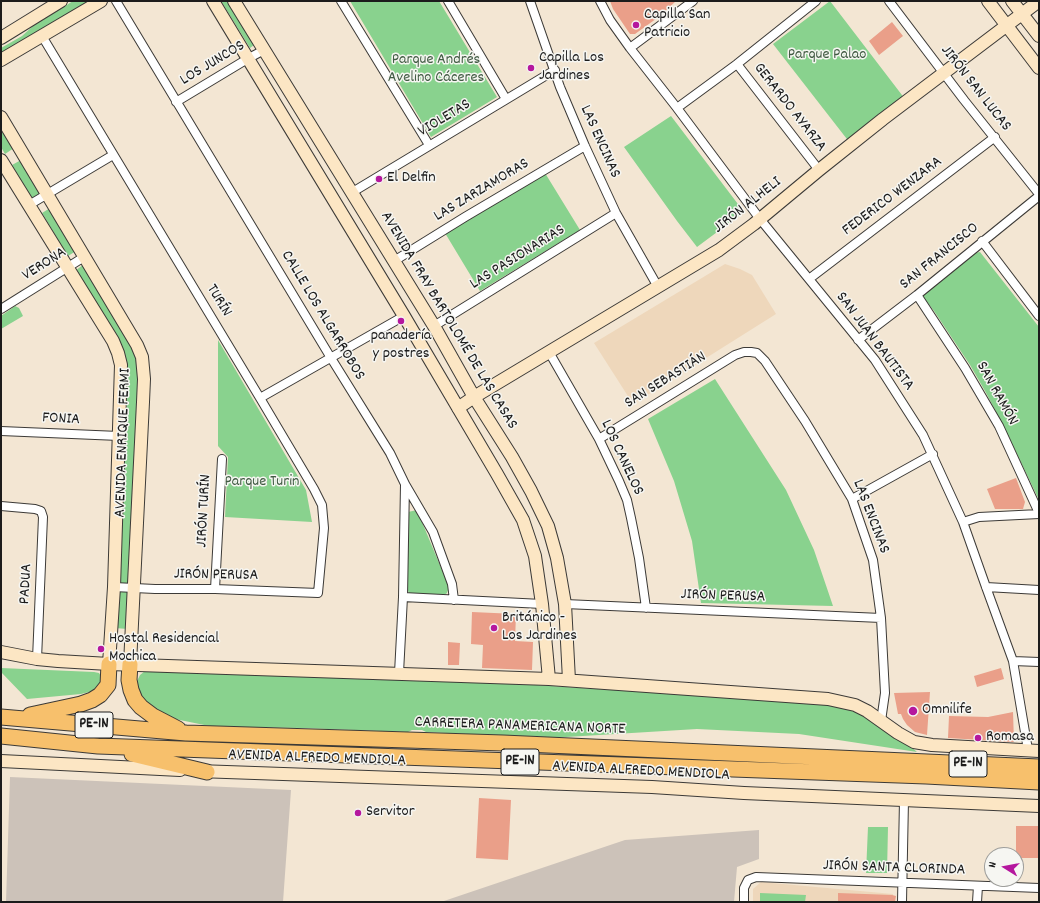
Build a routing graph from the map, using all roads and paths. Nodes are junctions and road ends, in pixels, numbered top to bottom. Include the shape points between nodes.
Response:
1 (61, 1) edge
2 (102, 1) edge
3 (116, 1) edge
4 (213, 1) edge
5 (234, 1) edge
6 (341, 1) edge
7 (448, 1) edge
8 (530, 1) edge
9 (600, 1) edge
10 (693, 1) edge
11 (816, 1) edge
12 (888, 1) edge
13 (988, 1) edge
14 (1012, 1) edge
15 (1039, 1) edge
16 (1022, 14) junction
17 (1007, 25) junction
18 (42, 36) junction
19 (1039, 36) edge
20 (1, 38) edge
21 (630, 48) junction
22 (264, 50) junction
23 (249, 58) junction
24 (1, 60) edge
25 (737, 64) junction
26 (1039, 68) edge
27 (554, 70) junction
28 (944, 73) junction
29 (506, 99) junction
30 (176, 102) junction
31 (677, 108) junction
32 (1, 117) edge
33 (995, 137) junction
34 (429, 145) junction
35 (585, 146) junction
36 (113, 155) junction
37 (1, 160) edge
38 (819, 170) junction
39 (351, 192) junction
40 (47, 194) junction
41 (1039, 195) edge
42 (29, 204) junction
43 (616, 214) junction
44 (760, 219) junction
45 (982, 241) junction
46 (84, 257) junction
47 (394, 261) junction
48 (68, 267) junction
49 (809, 279) junction
50 (658, 287) junction
51 (917, 295) junction
52 (1, 308) edge
53 (404, 316) junction
54 (1039, 316) edge
55 (434, 326) junction
56 (858, 340) junction
57 (549, 352) junction
58 (751, 352) joint
59 (331, 358) junction
60 (474, 397) junction
61 (260, 398) junction
62 (458, 408) junction
63 (1, 431) edge
64 (119, 436) junction
65 (598, 439) junction
66 (933, 454) junction
67 (222, 459) dead end
68 (405, 484) junction
69 (852, 499) junction
70 (1, 506) edge
71 (1039, 514) edge
72 (964, 522) junction
73 (114, 587) junction
74 (986, 587) junction
75 (134, 588) junction
76 (215, 589) junction
77 (1039, 590) edge
78 (318, 593) joint
79 (404, 597) junction
80 (454, 600) junction
81 (542, 604) junction
82 (565, 604) junction
83 (646, 608) junction
84 (881, 618) junction
85 (1, 652) edge
86 (37, 659) junction
87 (1013, 661) junction
88 (1039, 662) edge
89 (109, 664) junction
90 (130, 664) junction
91 (399, 673) junction
92 (550, 679) junction
93 (569, 680) junction
94 (7, 717) edge
95 (881, 721) junction
96 (186, 733) junction
97 (1, 736) edge
98 (98, 746) junction
99 (1033, 750) edge
100 (1, 761) edge
101 (1039, 767) edge
102 (207, 772) junction
103 (1039, 782) edge
104 (904, 800) junction
105 (1039, 806) edge
106 (903, 883) junction
107 (978, 886) junction
108 (1039, 888) edge
109 (744, 902) edge
110 (902, 902) edge
111 (977, 902) edge

1 - 20 street
2 - 18 street
3 - 30 street, CALLE LOS ALGARROBOS
4 - 23 street
5 - 22 street, AVENIDA FRAY BARTOLOMÉ DE LAS CASAS
6 - 34 street
7 - 29 street
8 - 27 street, LAS ENCINAS
9 - 21 street, SAN JUAN BAUTISTA
10 - 21 street
11 - 25 street
12 - 28 street, JIRÓN SAN LUCAS
13 - 17 street
14 - 16 street
15 - 16 street, JIRÓN ALHELI
16 - 17 street, JIRÓN ALHELI
16 - 19 street
17 - 26 street
17 - 28 street, JIRÓN ALHELI
18 - 24 street
18 - 36 street, TURÍN
21 - 31 street, SAN JUAN BAUTISTA
22 - 23 street, LOS JUNCOS
22 - 39 street, AVENIDA FRAY BARTOLOMÉ DE LAS CASAS
23 - 30 street, LOS JUNCOS
23 - 53 street
25 - 31 street
25 - 38 street, GERARDO AYARZA
27 - 29 street, VIOLETAS
27 - 35 street, LAS ENCINAS
28 - 33 street, JIRÓN SAN LUCAS
28 - 38 street, JIRÓN ALHELI
29 - 34 street, VIOLETAS
30 - 59 street, CALLE LOS ALGARROBOS
31 - 44 street, SAN JUAN BAUTISTA
32 - 40 street, AVENIDA ENRIQUE FERMI
33 - 41 street, JIRÓN SAN LUCAS
33 - 49 street, FEDERICO WENZARA
34 - 39 street, VIOLETAS
35 - 43 street, LAS ENCINAS
35 - 47 street, LAS ZARZAMORAS
36 - 40 street
36 - 61 street, TURÍN
37 - 42 street, AVENIDA ENRIQUE FERMI
38 - 44 street, JIRÓN ALHELI
39 - 47 street, AVENIDA FRAY BARTOLOMÉ DE LAS CASAS
40 - 42 street
40 - 46 street, AVENIDA ENRIQUE FERMI
41 - 45 street, SAN FRANCISCO
42 - 48 street, AVENIDA ENRIQUE FERMI
43 - 50 street, LAS ENCINAS
43 - 55 street, LAS PASIONARIAS
44 - 49 street, SAN JUAN BAUTISTA
44 - 50 street, JIRÓN ALHELI via 719,250
45 - 51 street, SAN FRANCISCO
45 - 54 street
46 - 48 street, VERONA
46 - 75 street, AVENIDA ENRIQUE FERMI via 142,357 144,394
47 - 55 street, AVENIDA FRAY BARTOLOMÉ DE LAS CASAS
48 - 52 street, VERONA
48 - 64 street, AVENIDA ENRIQUE FERMI via 118,353 121,365
49 - 56 street, SAN JUAN BAUTISTA
50 - 57 street, JIRÓN ALHELI
51 - 56 street, SAN FRANCISCO
51 - 71 street, SAN RAMÓN via 965,368 995,420
53 - 59 street
53 - 62 street
55 - 60 street, AVENIDA FRAY BARTOLOMÉ DE LAS CASAS
56 - 66 street, SAN JUAN BAUTISTA via 875,360
57 - 60 street, JIRÓN ALHELI
57 - 65 street, LOS CANELOS
58 - 65 street, SAN SEBASTIÁN via 735,355 720,363
58 - 69 street, LAS ENCINAS via 765,360
59 - 61 street
59 - 68 street, CALLE LOS ALGARROBOS via 390,453
60 - 62 street, JIRÓN ALHELI
60 - 82 street, AVENIDA FRAY BARTOLOMÉ DE LAS CASAS via 512,457 548,526
61 - 78 street, TURÍN via 322,505 324,528
62 - 81 street via 523,520 535,556
63 - 64 street, FONIA
64 - 73 street, AVENIDA ENRIQUE FERMI
65 - 83 street, LOS CANELOS via 627,500
66 - 69 street
66 - 72 street, SAN JUAN BAUTISTA
67 - 76 street, JIRÓN TURÍN
68 - 79 street, CALLE LOS ALGARROBOS
68 - 80 street via 433,532 452,584
69 - 84 street, LAS ENCINAS via 873,560
70 - 86 street, PADUA via 35,508 41,511 44,517
71 - 72 street via 980,517
72 - 74 street, SAN JUAN BAUTISTA
73 - 75 street, JIRÓN PERUSA
73 - 89 street, AVENIDA ENRIQUE FERMI
74 - 77 street
74 - 87 street, SAN JUAN BAUTISTA
75 - 76 street, JIRÓN PERUSA
75 - 90 street, AVENIDA ENRIQUE FERMI
76 - 78 street, JIRÓN PERUSA
79 - 80 street
79 - 91 street, CALLE LOS ALGARROBOS
80 - 81 street
81 - 92 street
82 - 83 street, JIRÓN PERUSA
82 - 93 street, AVENIDA FRAY BARTOLOMÉ DE LAS CASAS
83 - 84 street, JIRÓN PERUSA
84 - 95 street, LAS ENCINAS via 885,693
85 - 86 street
86 - 89 street
87 - 88 street
87 - 99 street, SAN JUAN BAUTISTA
89 - 90 street
89 - 94 highway via 108,685 92,700
90 - 91 street
90 - 96 highway via 130,685 135,700 153,716
91 - 92 street
92 - 93 street
93 - 95 street via 828,699 855,705
94 - 96 highway, CARRETERA PANAMERICANA NORTE / PE-1N
95 - 99 street via 914,742
96 - 101 highway, CARRETERA PANAMERICANA NORTE / PE-1N
97 - 98 highway, PE-1N
98 - 102 highway
98 - 103 highway, PE-1N
100 - 102 street, AVENIDA ALFREDO MENDIOLA
102 - 104 street, AVENIDA ALFREDO MENDIOLA via 645,787
104 - 105 street, AVENIDA ALFREDO MENDIOLA
104 - 106 street
106 - 107 street, JIRÓN SANTA CLORINDA
106 - 109 street, JIRÓN SANTA CLORINDA via 756,877 748,880 744,888
106 - 110 street
107 - 108 street, JIRÓN SANTA CLORINDA
107 - 111 street

